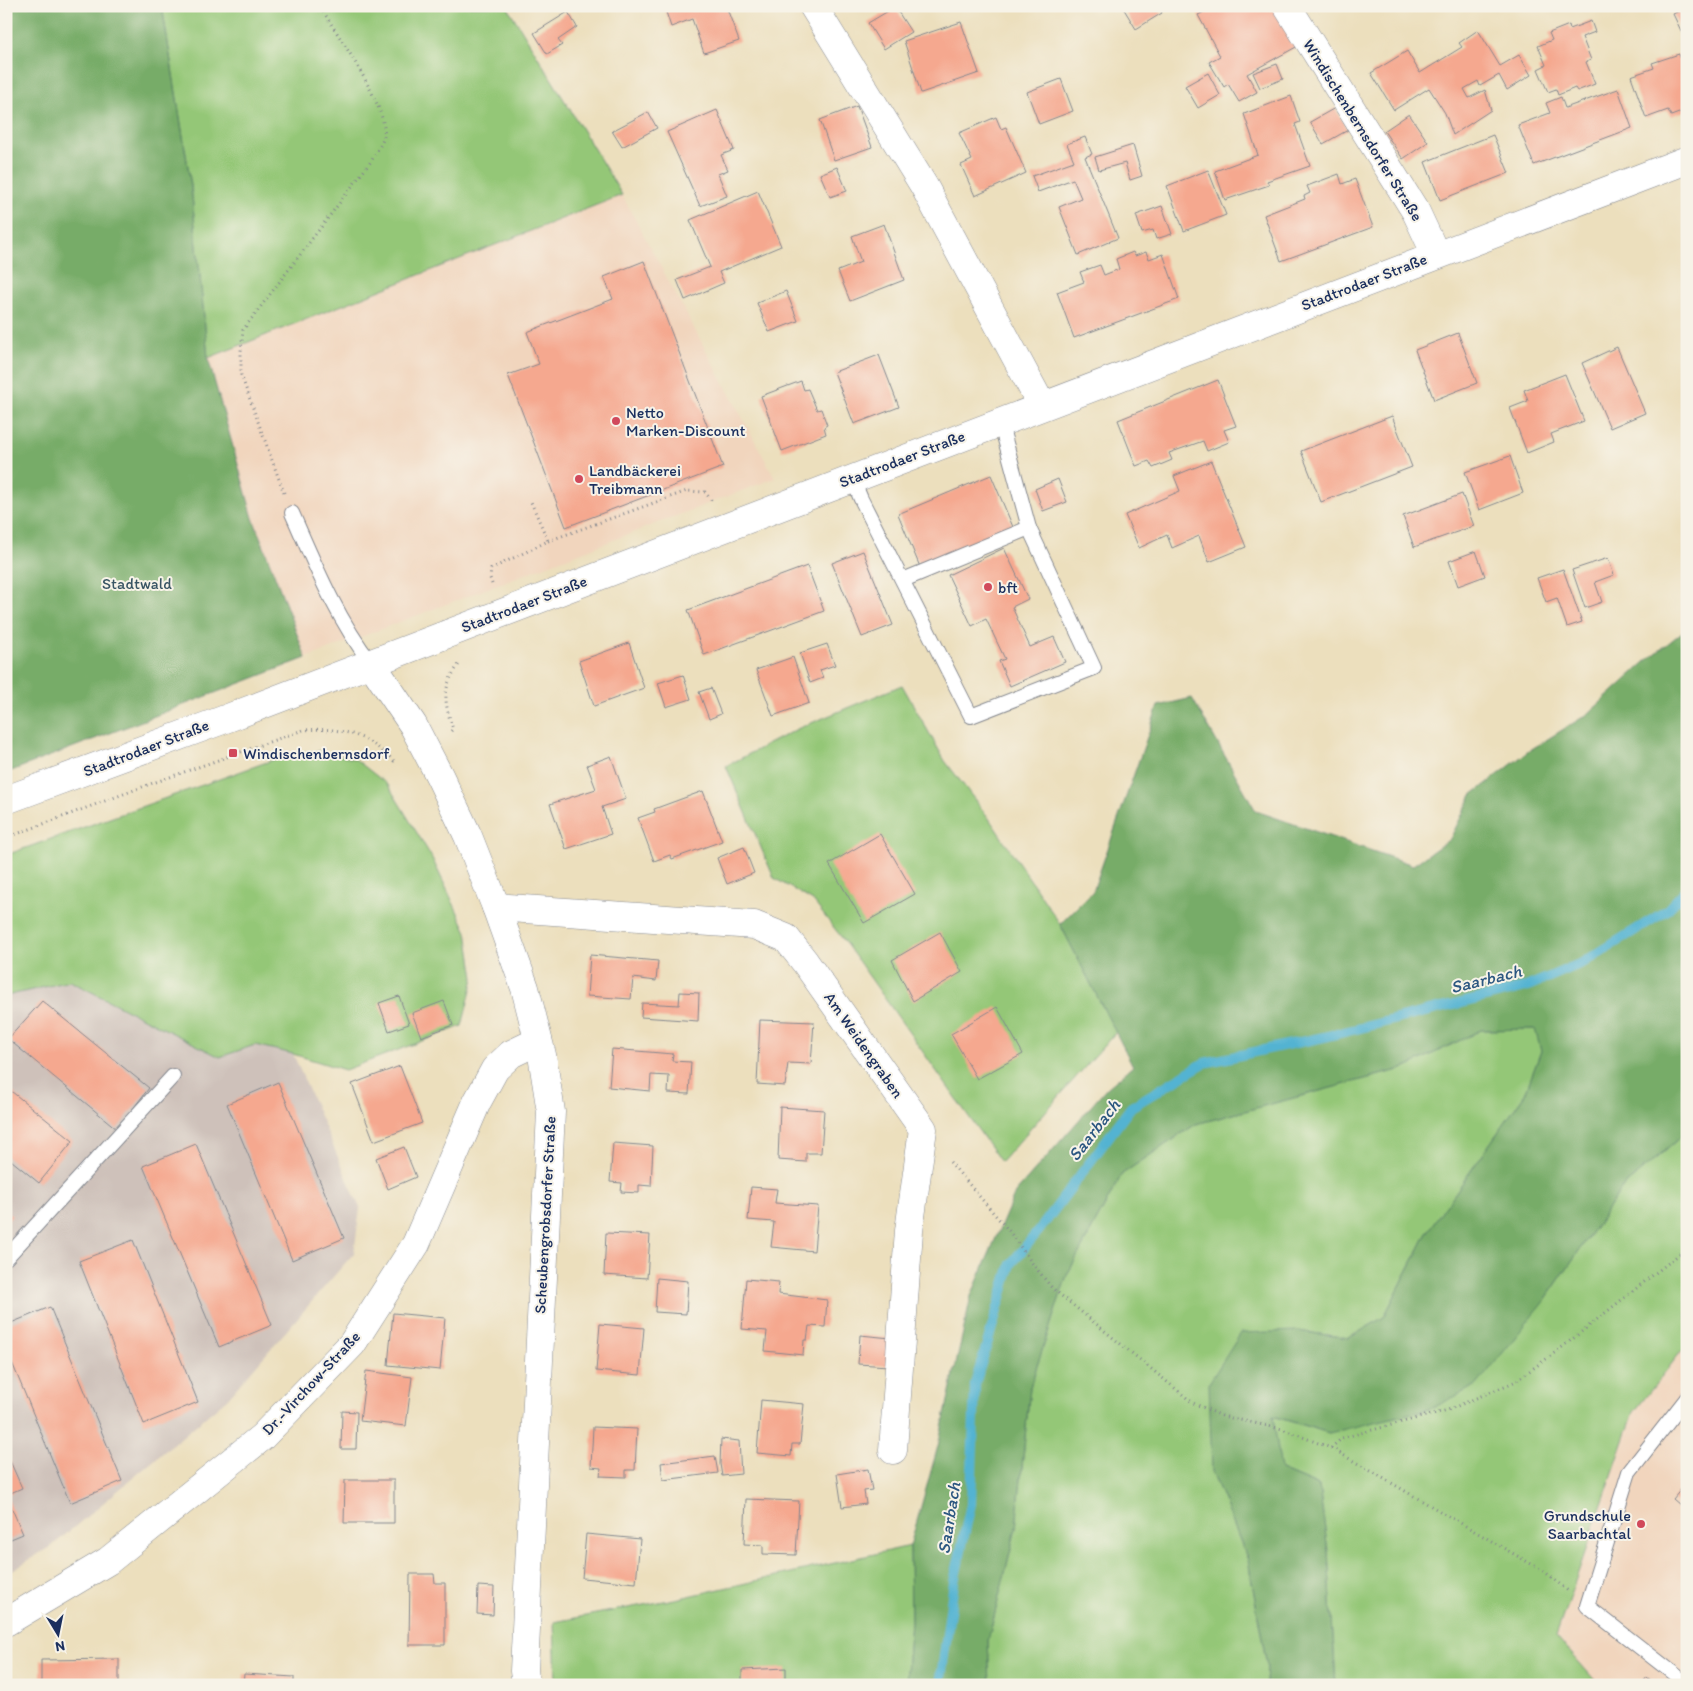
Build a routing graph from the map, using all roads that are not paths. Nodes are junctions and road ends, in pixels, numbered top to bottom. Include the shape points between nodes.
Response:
1 (813, 6) edge
2 (1287, 6) edge
3 (1687, 160) edge
4 (1436, 255) junction
5 (1042, 406) junction
6 (1000, 421) junction
7 (852, 478) junction
8 (292, 513) road end
9 (1029, 528) junction
10 (903, 580) junction
11 (371, 662) junction
12 (6, 800) edge
13 (496, 907) junction
14 (538, 1041) junction
15 (173, 1076) dead end
16 (6, 1258) edge
17 (1687, 1398) edge
18 (893, 1450) dead end
19 (6, 1622) edge
20 (1687, 1684) edge
21 (526, 1685) edge

1 - 5 main road via 924,186
2 - 4 main road, Windischenbernsdorfer Straße via 1416,212
3 - 4 main road, Stadtrodaer Straße
4 - 5 main road, Stadtrodaer Straße
5 - 6 main road, Stadtrodaer Straße
6 - 7 main road, Stadtrodaer Straße
6 - 9 lane
7 - 10 lane
7 - 11 main road, Stadtrodaer Straße
8 - 11 lane via 326,590
9 - 10 lane
9 - 10 lane via 1094,668 971,716
11 - 12 main road, Stadtrodaer Straße
11 - 13 main road, Scheubengrobsdorfer Straße via 424,745 468,836
13 - 14 main road, Scheubengrobsdorfer Straße via 525,988
13 - 18 main road, Am Weidengraben via 754,925 786,938 805,962 923,1129 909,1231
14 - 19 main road, Dr.-Virchow-Straße via 511,1054 495,1069 477,1102 416,1244 352,1344 254,1444 108,1561
14 - 21 main road, Scheubengrobsdorfer Straße via 551,1112
15 - 16 lane
17 - 20 lane via 1629,1472 1587,1606

